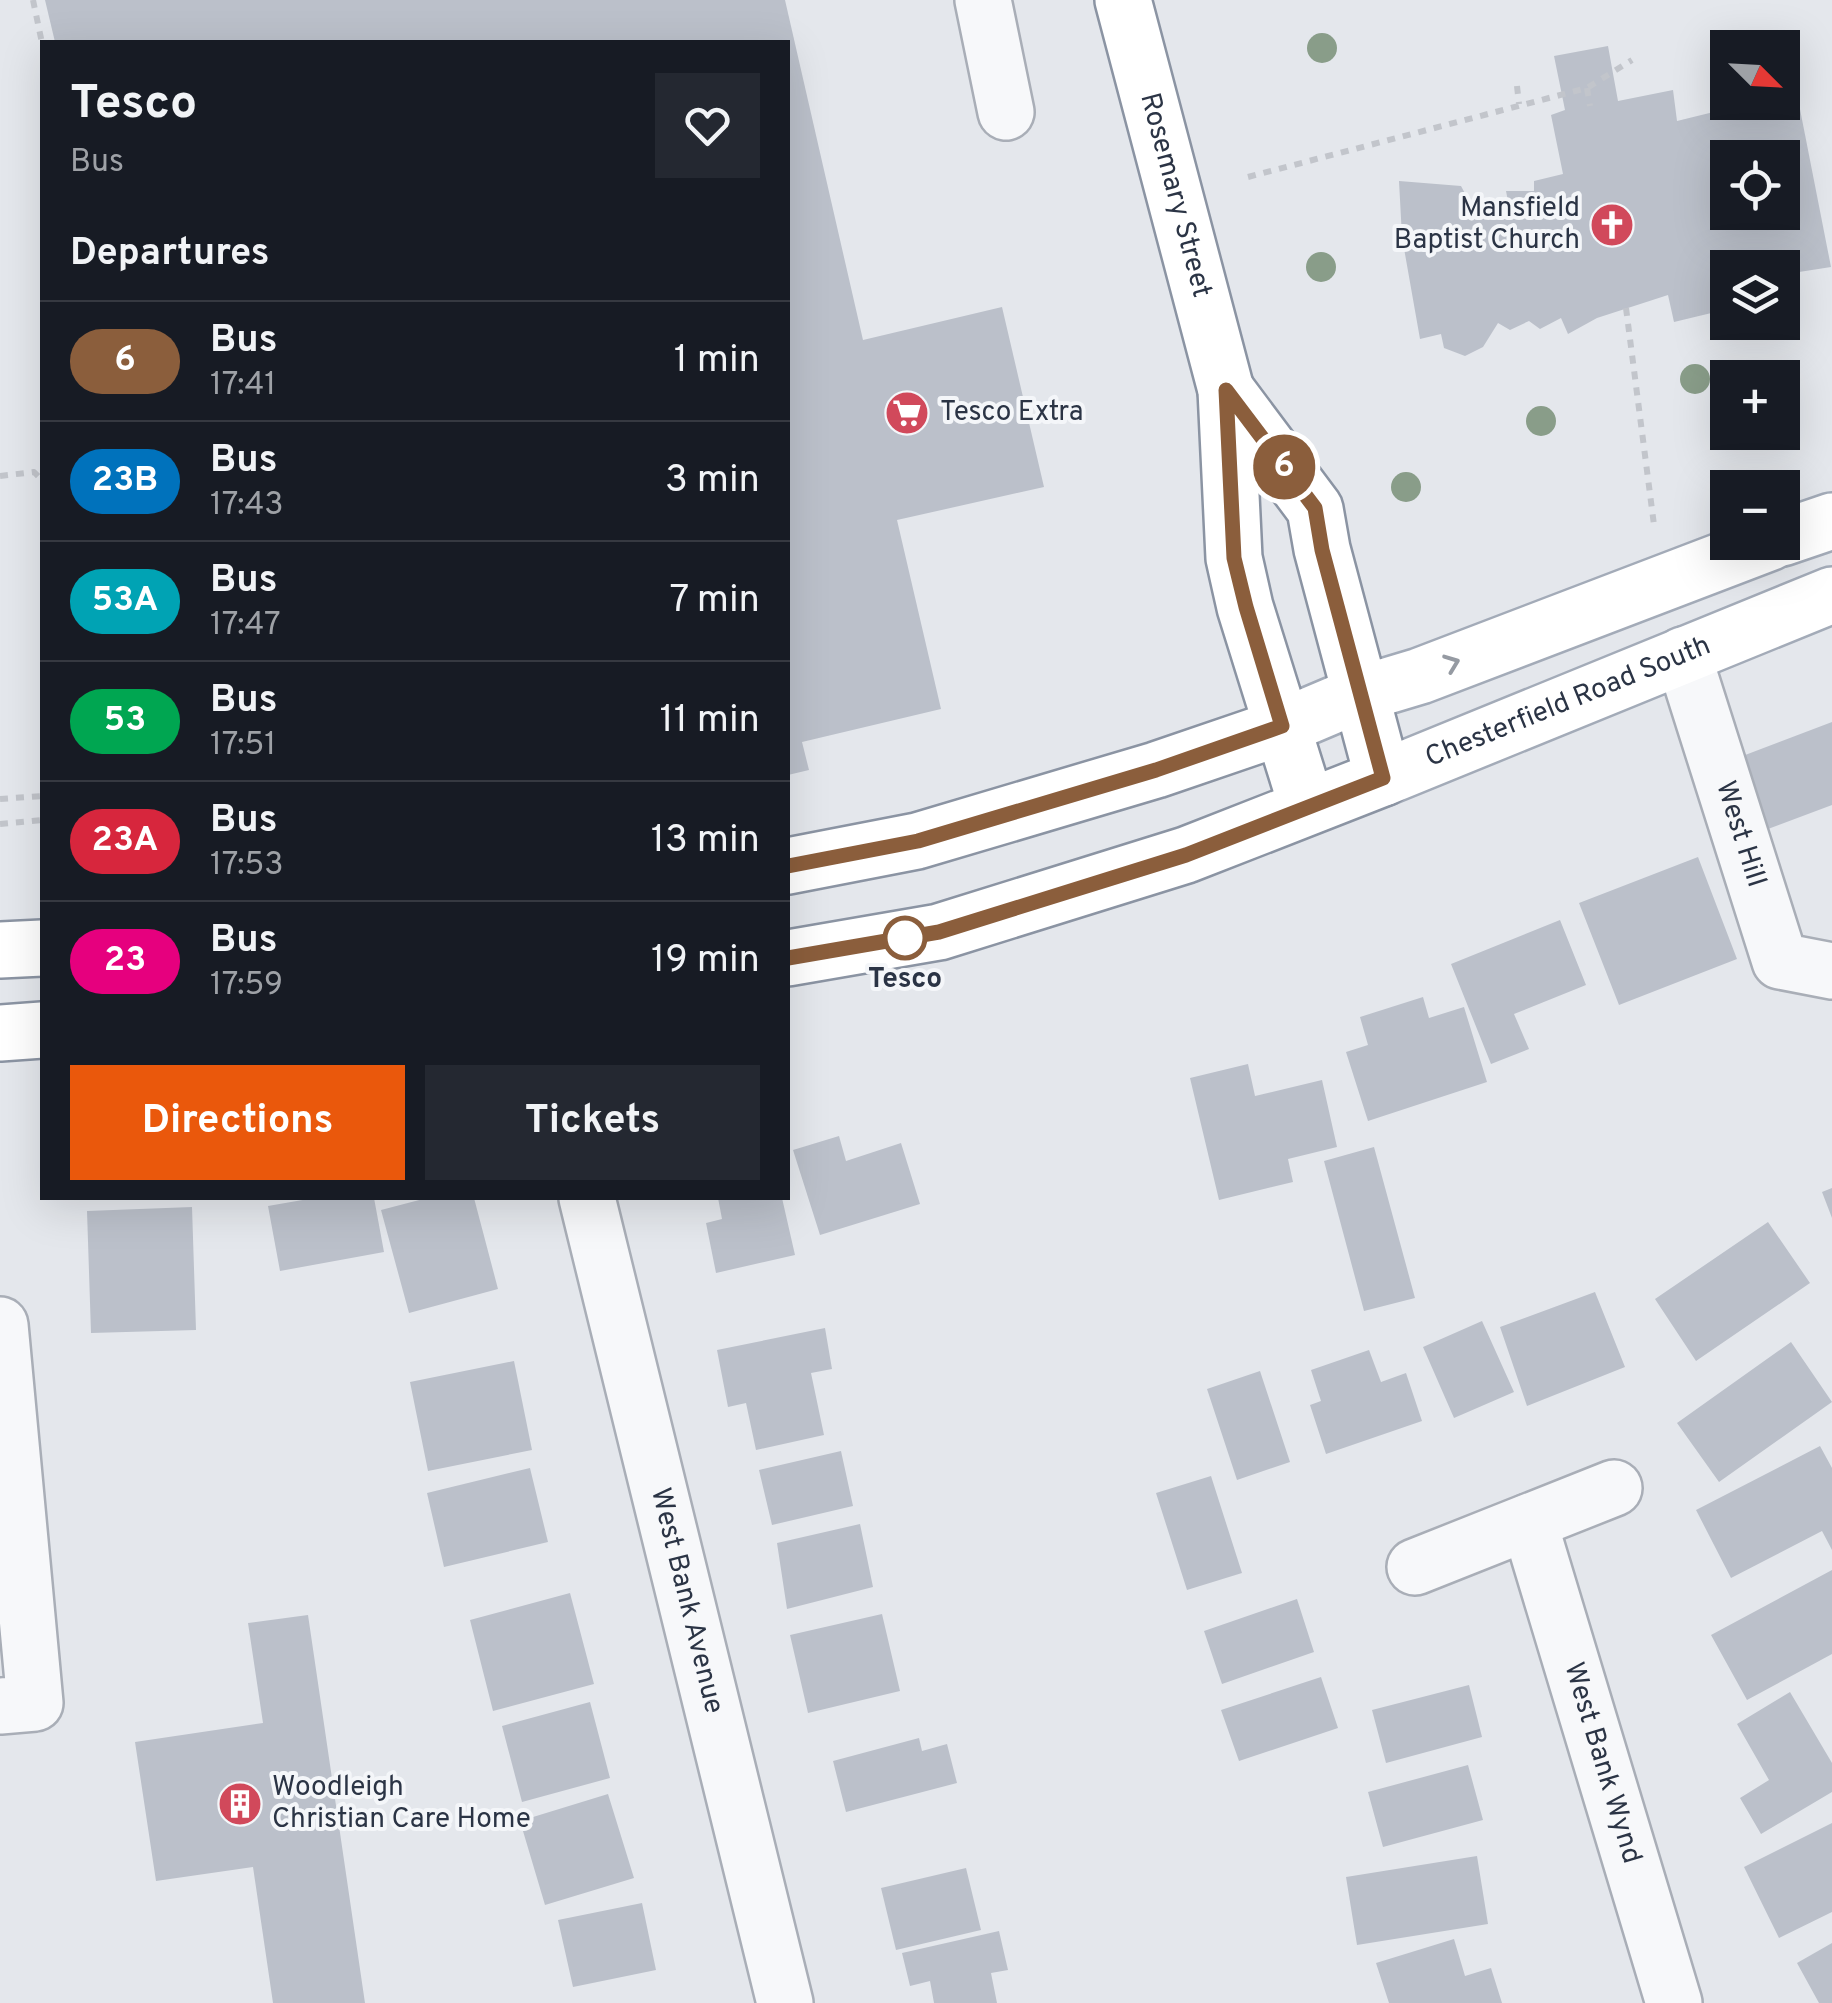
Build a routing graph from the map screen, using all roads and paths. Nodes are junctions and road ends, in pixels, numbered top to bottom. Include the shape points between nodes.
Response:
1 (33, 0) edge
2 (983, 0) edge
3 (1124, 0) edge
4 (41, 40) edge
5 (1632, 60) dead end
6 (1517, 86) dead end
7 (1587, 88) junction
8 (1519, 104) junction
9 (1590, 106) dead end
10 (1006, 112) dead end
11 (1248, 176) dead end
12 (1626, 308) dead end
13 (1226, 390) junction
14 (0, 476) edge
15 (40, 478) edge
16 (1832, 521) edge
17 (1800, 532) edge
18 (1655, 534) dead end
19 (1724, 560) edge
20 (1832, 595) edge
21 (1683, 655) junction
22 (1360, 694) junction
23 (1282, 726) junction
24 (1383, 778) junction
25 (40, 796) edge
26 (0, 799) edge
27 (1307, 806) junction
28 (40, 820) edge
29 (0, 824) edge
30 (790, 866) edge
31 (40, 948) edge
32 (0, 950) edge
33 (790, 958) edge
34 (1832, 972) edge
35 (40, 1030) edge
36 (0, 1033) edge
37 (587, 1200) edge
38 (0, 1324) edge
39 (1614, 1488) dead end
40 (1529, 1522) junction
41 (1415, 1567) dead end
42 (0, 1706) edge
43 (785, 2003) edge
44 (1674, 2003) edge

1 - 4 path
2 - 10 street
3 - 13 main road, Rosemary Street
5 - 7 path
6 - 8 path
7 - 8 path
7 - 9 path
8 - 11 path
12 - 18 path
13 - 22 main road, Rosemary Street via 1315,508
13 - 23 main road, Rosemary Street via 1234,558
14 - 15 path via 34,472
16 - 17 main road
22 -> 19 main road
20 - 21 main road, Chesterfield Road South
21 - 24 main road, Chesterfield Road South
21 - 34 street, West Hill via 1780,962
22 - 23 main road
22 - 24 main road, Rosemary Street
23 - 27 main road, Rosemary Street
23 - 30 main road via 918,841
24 - 27 main road, Chesterfield Road South
25 - 26 path
27 - 33 main road, Chesterfield Road South via 1186,855 939,932
28 - 29 path
31 - 32 main road
35 - 36 main road
37 - 43 street, West Bank Avenue
38 - 42 street via 35,1702
39 - 40 street
40 - 41 street
40 - 44 street, West Bank Wynd

